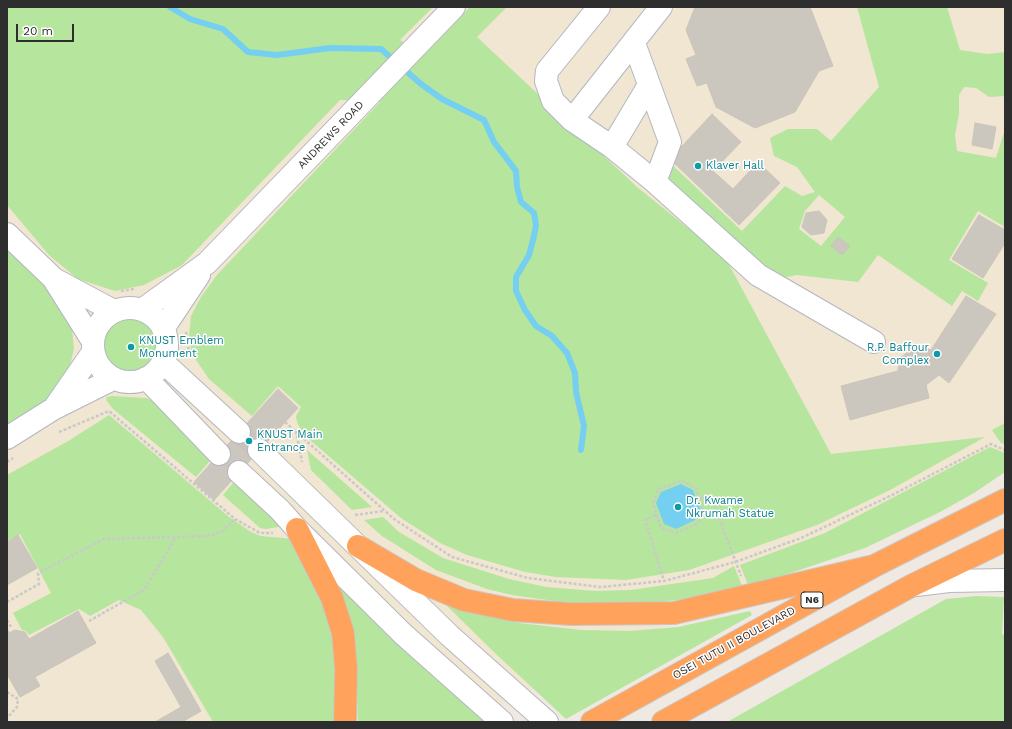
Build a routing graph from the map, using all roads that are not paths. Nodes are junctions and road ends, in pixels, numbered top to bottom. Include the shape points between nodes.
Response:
1 (454, 7) edge
2 (599, 7) edge
3 (660, 7) edge
4 (634, 43) junction
5 (650, 85) junction
6 (572, 120) junction
7 (612, 147) junction
8 (655, 182) junction
9 (7, 234) edge
10 (207, 262) junction
11 (53, 278) junction
12 (116, 301) junction
13 (142, 310) junction
14 (163, 329) junction
15 (874, 342) dead end
16 (93, 346) junction
17 (162, 362) junction
18 (146, 378) junction
19 (113, 379) junction
20 (53, 410) junction
21 (239, 432) tunnel mouth
22 (7, 438) edge
23 (259, 450) tunnel mouth
24 (219, 454) dead end
25 (239, 472) dead end
26 (1005, 500) edge
27 (296, 529) junction
28 (1005, 540) edge
29 (358, 546) junction
30 (874, 566) junction
31 (1005, 580) edge
32 (911, 586) junction
33 (345, 722) edge
34 (502, 722) edge
35 (547, 722) edge
36 (592, 722) edge
37 (663, 722) edge

1 - 10 street, ANDREWS ROAD
2 - 6 street via 548,71 546,81 553,101
3 - 4 street
4 - 5 street
4 - 6 street
5 - 7 street
5 - 8 street via 670,142
6 - 7 street
7 - 8 street
8 - 15 street via 758,275
9 - 11 street
10 - 13 street, ANDREWS ROAD
10 - 14 street, ANDREWS ROAD
11 - 12 street
11 - 16 street
12 - 13 street via 128,308
12 - 16 street via 96,330
13 - 14 street via 155,317
14 - 17 street via 167,345
16 - 19 street via 97,363
16 - 20 street
17 - 18 street via 156,372
17 - 21 street
18 - 19 street via 136,382
18 - 24 street
19 - 20 street
20 - 22 street
23 - 29 street
25 - 27 street via 280,510
26 - 30 highway, OSEI TUTU II BOULEVARD / N6
27 - 33 highway via 332,598 343,633 346,669
27 - 34 street via 403,634
28 - 32 highway
29 - 30 highway via 416,580 464,600 513,610 571,614 674,613
29 - 35 street via 450,636
30 - 36 highway, OSEI TUTU II BOULEVARD / N6
31 - 32 street via 949,581
32 - 37 highway

